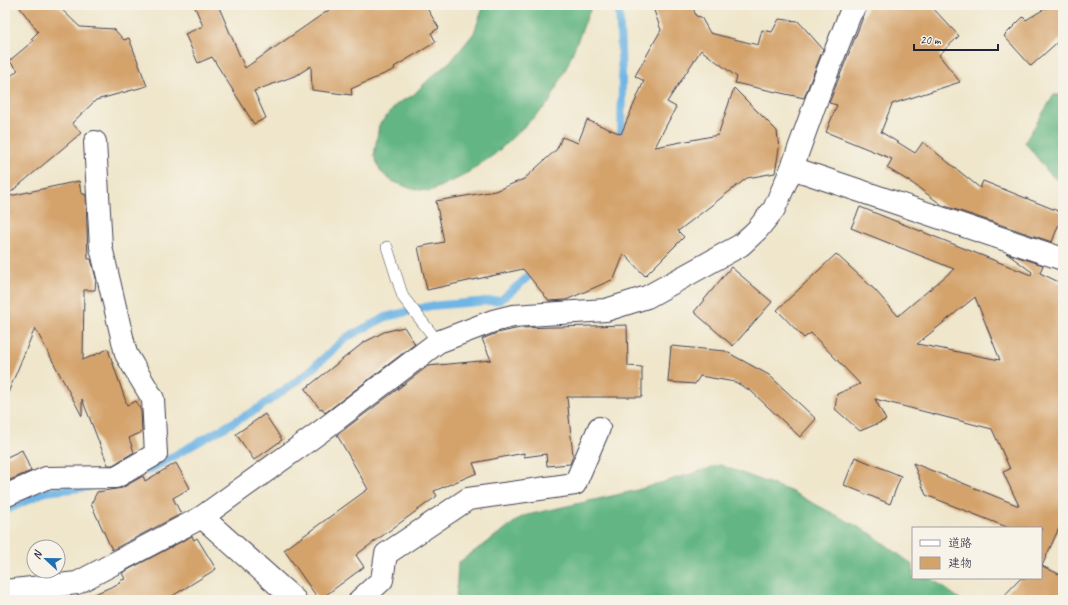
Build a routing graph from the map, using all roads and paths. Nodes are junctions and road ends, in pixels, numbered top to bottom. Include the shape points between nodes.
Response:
1 (856, 5) edge
2 (96, 142) dead end
3 (792, 168) junction
4 (387, 248) dead end
5 (1063, 259) edge
6 (438, 342) junction
7 (599, 428) dead end
8 (5, 496) edge
9 (202, 517) junction
10 (5, 591) edge
11 (295, 600) edge
12 (360, 600) edge

1 - 3 street via 850,14
2 - 8 street via 101,247 126,354 153,399 156,454 116,477 46,478
3 - 5 street
3 - 6 street via 774,209 741,245 647,297 606,310 513,316 493,320
4 - 6 lane via 403,297
6 - 9 street via 320,432
7 - 12 street via 575,484 468,499 386,554 382,580
9 - 10 street via 77,583
9 - 11 street

